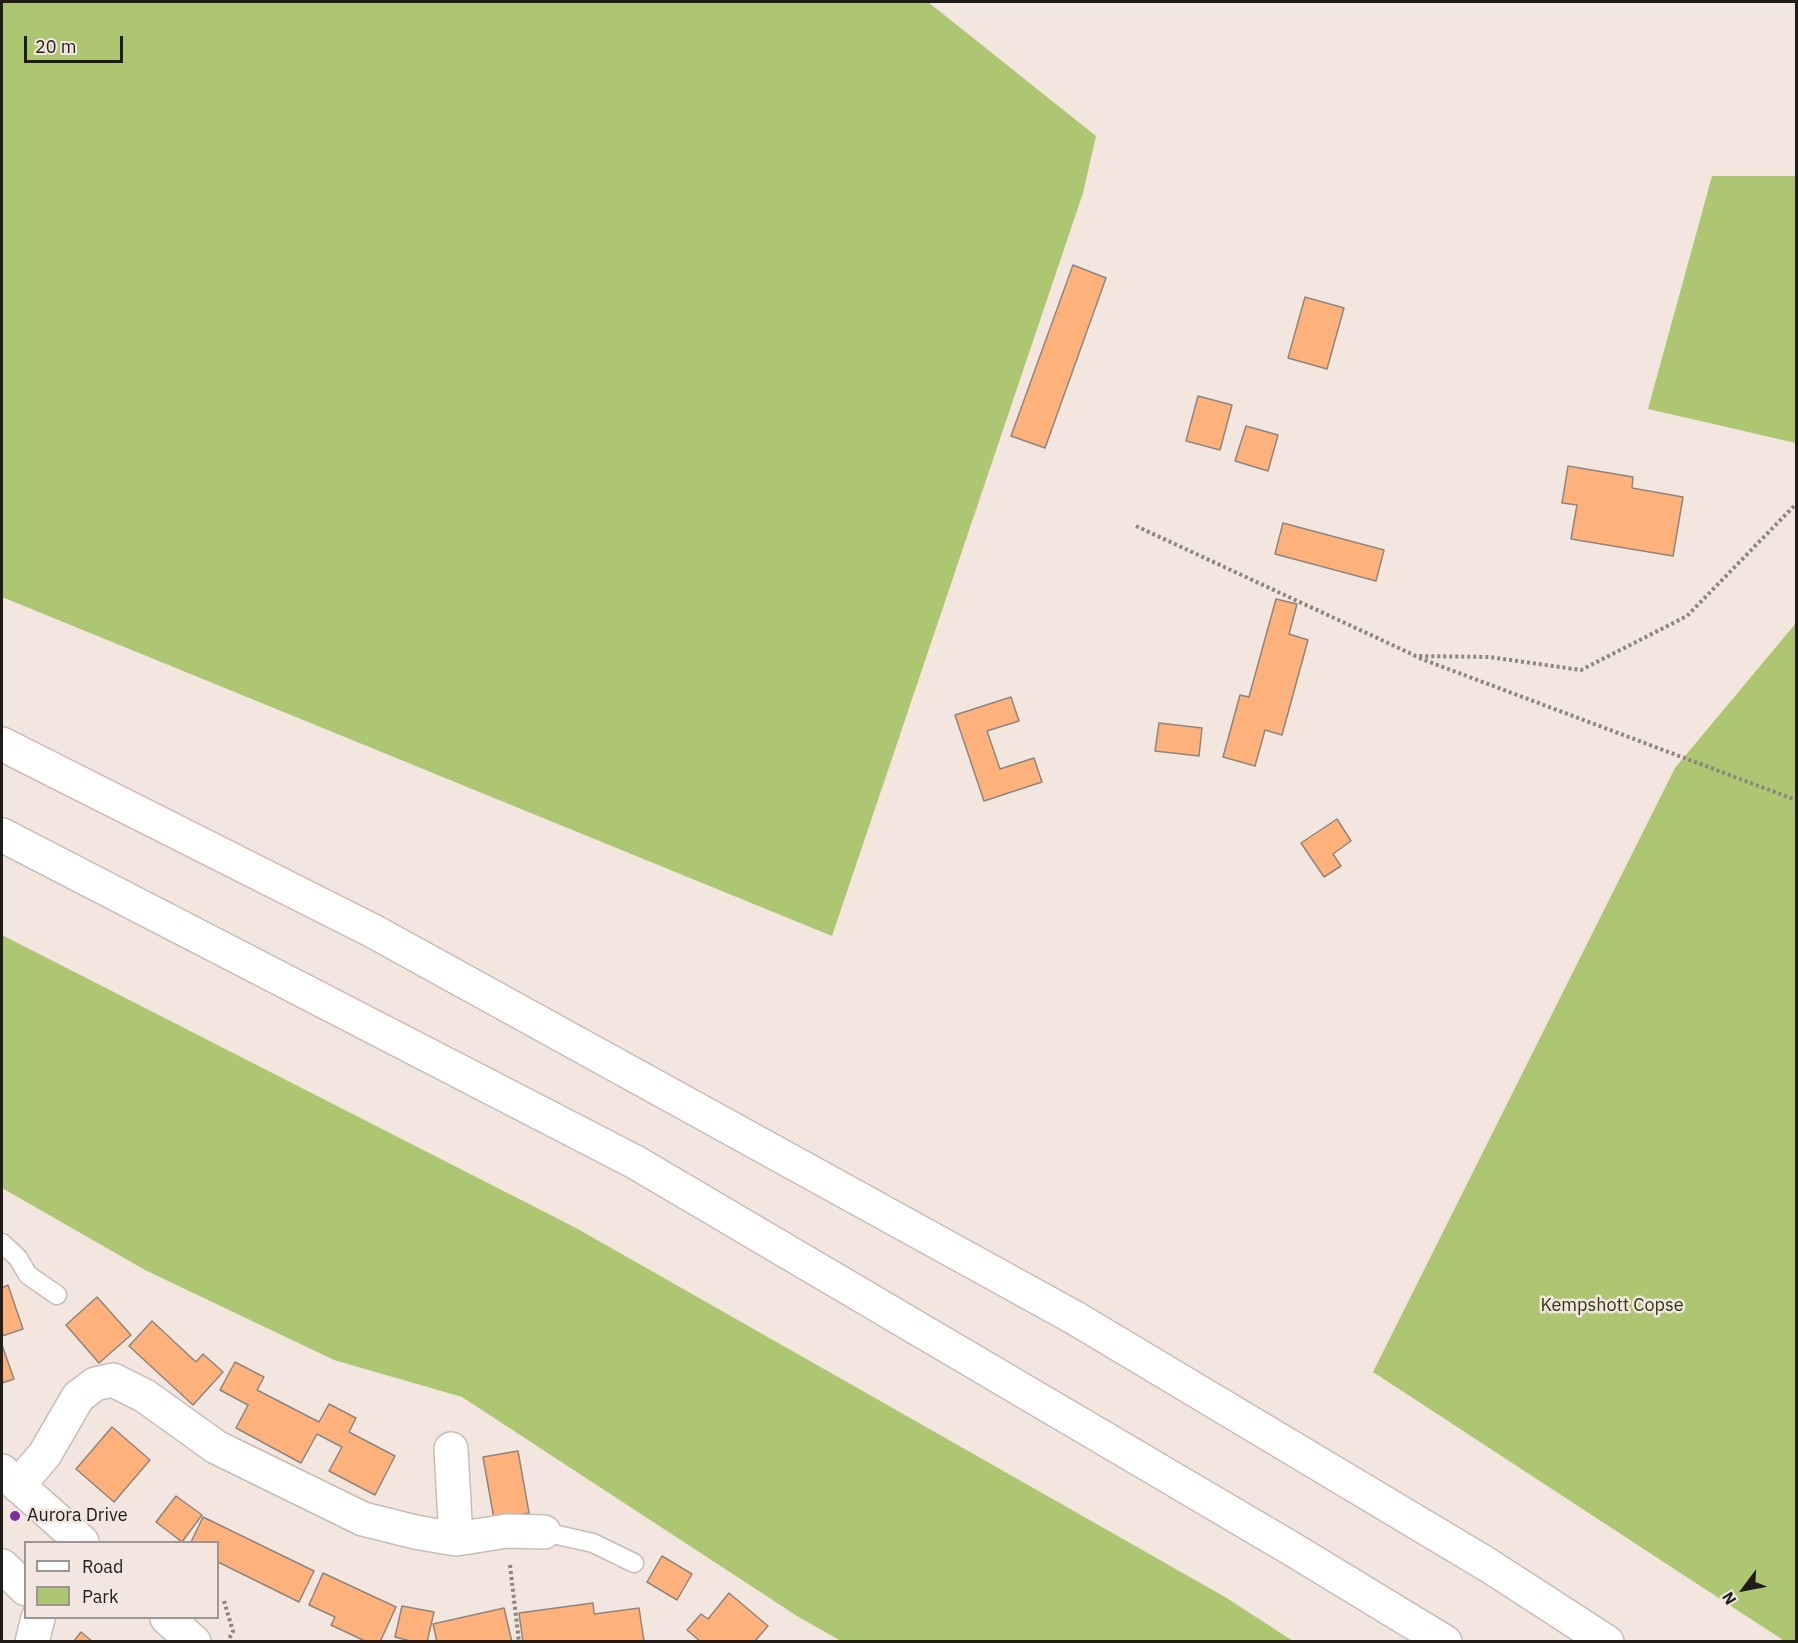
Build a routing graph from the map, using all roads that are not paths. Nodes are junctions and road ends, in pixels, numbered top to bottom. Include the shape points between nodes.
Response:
1 (2, 744) edge
2 (2, 835) edge
3 (2, 1243) edge
4 (57, 1295) dead end
5 (451, 1449) dead end
6 (10, 1478) edge
7 (544, 1532) joint
8 (456, 1539) junction
9 (81, 1541) edge
10 (634, 1563) dead end
11 (2, 1566) edge
12 (24, 1587) edge
13 (38, 1619) edge
14 (169, 1619) edge
15 (32, 1641) edge
16 (194, 1641) edge
17 (1445, 1641) edge
18 (1607, 1641) edge

1 - 18 main road via 373,931 1075,1318 1488,1565
2 - 17 main road via 635,1162
3 - 4 lane via 28,1275
5 - 8 main road
6 - 8 main road via 45,1454 78,1397 95,1384 113,1380 145,1396 216,1447 363,1519
6 - 9 main road
7 - 8 main road via 507,1531
7 - 10 lane via 593,1543
11 - 12 main road
13 - 15 main road
14 - 16 main road

